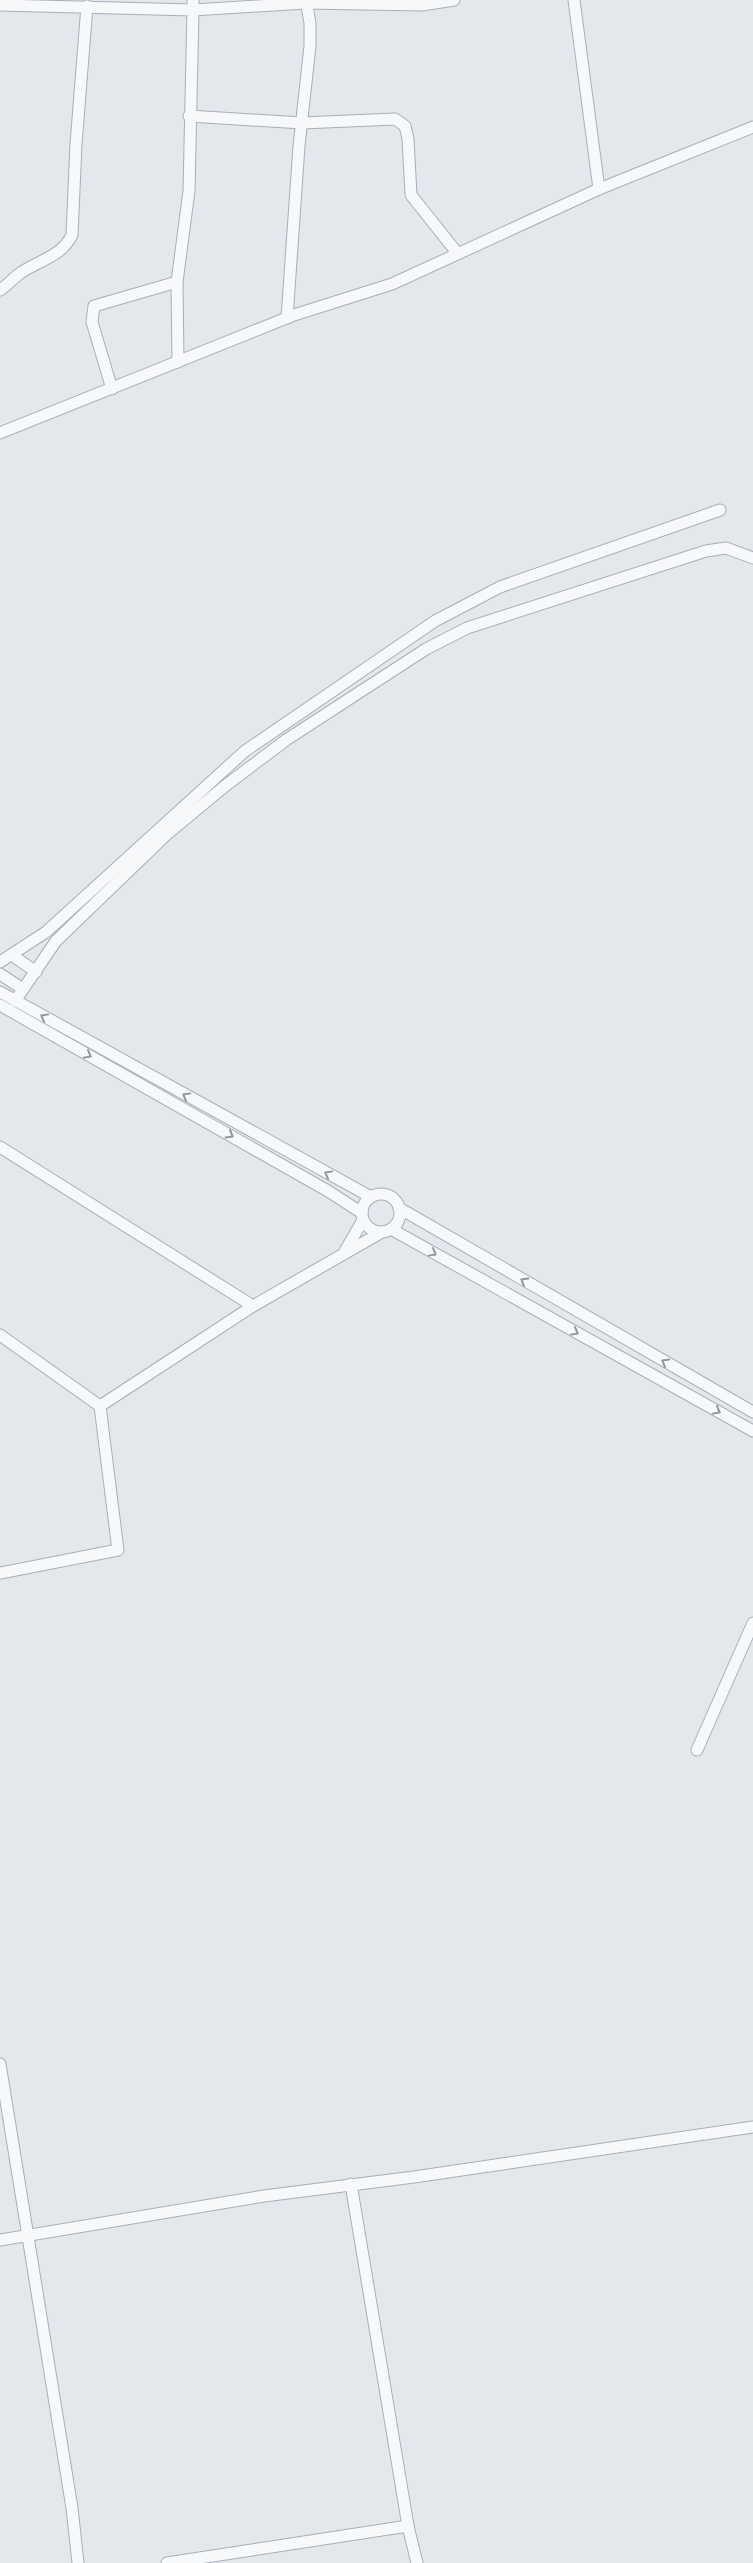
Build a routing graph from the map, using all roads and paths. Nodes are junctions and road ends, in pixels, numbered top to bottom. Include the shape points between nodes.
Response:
1 (454, 0) edge
2 (574, 0) edge
3 (306, 2) edge
4 (82, 4) edge
5 (0, 5) edge
6 (193, 5) edge
7 (189, 116) junction
8 (302, 123) junction
9 (753, 127) edge
10 (599, 189) junction
11 (458, 254) junction
12 (177, 282) junction
13 (0, 290) edge
14 (287, 318) junction
15 (178, 362) junction
16 (112, 389) junction
17 (0, 433) edge
18 (720, 510) dead end
19 (753, 558) edge
20 (12, 955) junction
21 (0, 962) edge
22 (36, 972) junction
23 (0, 974) edge
24 (23, 989) junction
25 (0, 992) edge
26 (15, 1001) junction
27 (0, 1005) edge
28 (0, 1147) edge
29 (371, 1197) junction
30 (399, 1208) junction
31 (363, 1216) junction
32 (386, 1231) junction
33 (344, 1252) junction
34 (253, 1306) junction
35 (0, 1335) edge
36 (100, 1406) junction
37 (753, 1412) edge
38 (753, 1431) edge
39 (0, 1573) edge
40 (753, 1623) edge
41 (697, 1750) dead end
42 (0, 2064) edge
43 (753, 2127) edge
44 (351, 2184) junction
45 (26, 2236) junction
46 (0, 2240) edge
47 (408, 2526) junction
48 (78, 2563) edge
49 (167, 2563) edge
50 (417, 2563) edge

1 - 3 street via 422,5
2 - 10 street
3 - 6 street
3 - 8 street via 310,46
4 - 5 street
4 - 6 street
4 - 13 street via 72,235 67,245
6 - 7 street
7 - 8 street
7 - 12 street via 189,191
8 - 11 street via 394,119 404,126 408,139 411,195
8 - 14 street
9 - 10 street
10 - 11 street
11 - 14 street via 392,284
12 - 15 street
12 - 16 street via 94,306 92,322
14 - 15 street
15 - 16 street
16 - 17 street
18 - 20 street via 500,587 435,621 245,750 46,932
19 - 22 street via 726,548 706,551 467,628 426,649 286,740 225,786 166,835 56,942
20 - 21 street
20 - 22 street
22 - 24 street
23 - 24 street
24 - 26 street
25 - 26 street
29 -> 26 street
27 -> 31 street via 328,1191
28 - 34 street
29 - 30 street via 386,1195
29 - 31 street via 363,1207
30 - 32 street via 399,1218
37 -> 30 street
31 - 32 street via 371,1229
31 - 33 street
32 - 33 street
32 -> 38 street
33 - 34 street
34 - 36 street
35 - 36 street
36 - 39 street via 118,1550
40 - 41 street
42 - 45 street
43 - 44 street
44 - 45 street
44 - 47 street
45 - 46 street
45 - 48 street via 72,2508
47 - 49 street
47 - 50 street

